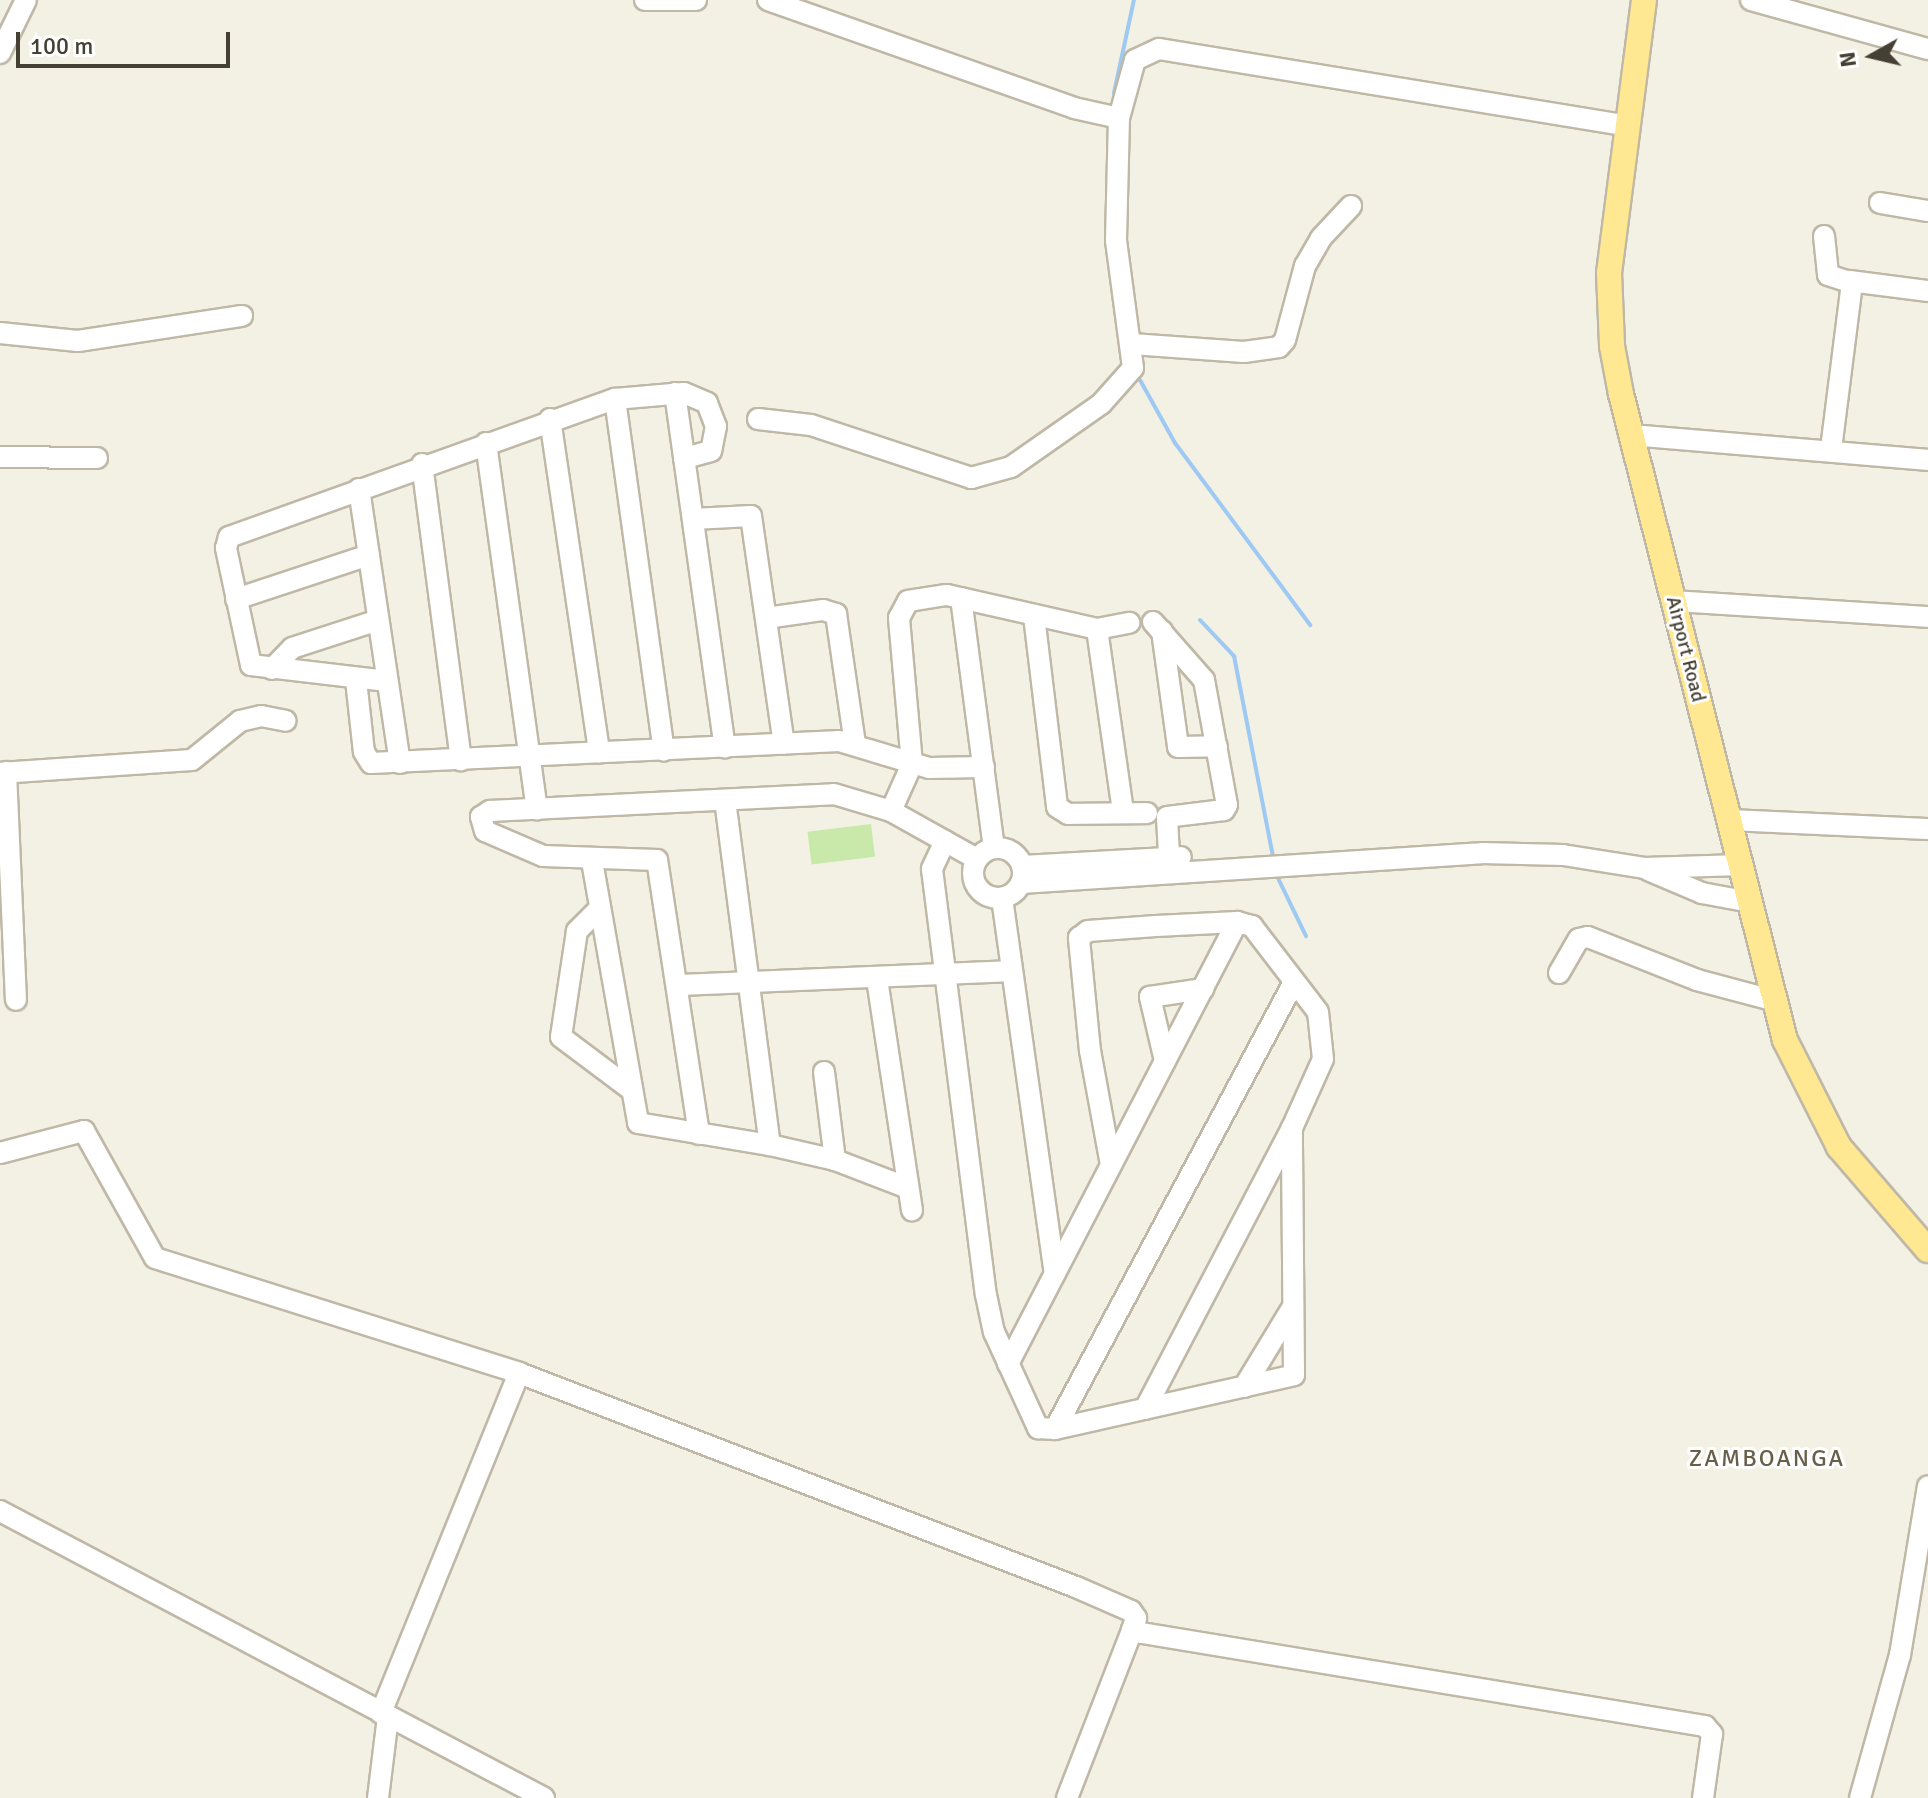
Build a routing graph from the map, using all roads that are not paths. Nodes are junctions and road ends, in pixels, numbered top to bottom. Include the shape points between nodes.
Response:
1 (26, 0) edge
2 (645, 0) edge
3 (696, 0) edge
4 (768, 0) edge
5 (1644, 0) edge
6 (1751, 0) edge
7 (1928, 49) edge
8 (0, 53) edge
9 (1119, 118) junction
10 (1628, 126) junction
11 (1880, 203) dead end
12 (1351, 206) dead end
13 (1928, 211) edge
14 (1824, 236) dead end
15 (1850, 281) junction
16 (1928, 291) edge
17 (242, 316) dead end
18 (0, 333) edge
19 (1132, 344) junction
20 (675, 393) junction
21 (615, 399) junction
22 (550, 419) junction
23 (758, 419) dead end
24 (1632, 435) junction
25 (486, 443) junction
26 (1831, 449) junction
27 (0, 457) edge
28 (97, 458) dead end
29 (684, 458) junction
30 (1928, 460) edge
31 (422, 464) junction
32 (359, 489) junction
33 (693, 519) junction
34 (369, 555) junction
35 (961, 598) junction
36 (236, 599) junction
37 (1674, 601) junction
38 (1034, 616) junction
39 (1928, 617) edge
40 (766, 618) junction
41 (378, 620) junction
42 (1129, 623) dead end
43 (1097, 629) junction
44 (272, 669) junction
45 (356, 680) junction
46 (387, 681) junction
47 (286, 721) dead end
48 (784, 744) junction
49 (855, 744) junction
50 (1217, 746) junction
51 (725, 747) junction
52 (664, 751) junction
53 (599, 752) junction
54 (530, 757) junction
55 (461, 760) junction
56 (400, 763) junction
57 (912, 764) junction
58 (984, 767) junction
59 (3, 773) edge
60 (725, 800) junction
61 (537, 809) junction
62 (891, 811) junction
63 (1123, 812) junction
64 (1147, 813) dead end
65 (1729, 820) junction
66 (1928, 829) edge
67 (945, 841) junction
68 (985, 854) junction
69 (1169, 856) junction
70 (592, 861) junction
71 (1741, 865) junction
72 (1228, 867) junction
73 (1097, 868) junction
74 (1644, 868) junction
75 (1021, 875) junction
76 (1002, 898) junction
77 (1750, 902) junction
78 (600, 908) junction
79 (1237, 922) junction
80 (1010, 971) junction
81 (1559, 973) dead end
82 (943, 977) junction
83 (877, 979) junction
84 (749, 982) junction
85 (1293, 984) junction
86 (678, 985) junction
87 (1203, 989) junction
88 (16, 1000) dead end
89 (1776, 1001) junction
90 (1165, 1061) junction
91 (824, 1072) dead end
92 (629, 1088) junction
93 (1292, 1128) junction
94 (699, 1134) junction
95 (770, 1145) junction
96 (0, 1153) edge
97 (835, 1160) junction
98 (1111, 1165) junction
99 (908, 1188) junction
100 (912, 1210) dead end
101 (1928, 1250) edge
102 (1055, 1273) junction
103 (1292, 1308) junction
104 (1008, 1364) junction
105 (519, 1373) junction
106 (1244, 1387) junction
107 (1145, 1409) junction
108 (1055, 1429) junction
109 (1928, 1486) edge
110 (0, 1511) edge
111 (1132, 1630) junction
112 (384, 1715) junction
113 (378, 1798) edge
114 (544, 1798) edge
115 (1067, 1798) edge
116 (1703, 1798) edge
117 (1860, 1798) edge

1 - 8 street
2 - 3 street
4 - 9 street via 1074,108
5 - 10 main road, Airport Road
6 - 7 street
9 - 10 street via 1135,60 1159,49
9 - 19 street via 1116,240
10 - 24 main road, Airport Road via 1609,273 1612,346
11 - 13 street
12 - 19 street via 1310,257 1279,347 1244,352
14 - 15 street via 1828,275
15 - 16 street
15 - 26 street
17 - 18 street via 78,341
19 - 23 street via 1133,368 1121,386 1011,467 985,477 960,475 811,425
20 - 21 street
20 - 29 street
20 - 29 street via 698,395 715,418 711,451
21 - 22 street
21 - 52 street
22 - 25 street
22 - 53 street
24 - 26 street
24 - 37 main road, Airport Road
25 - 31 street
25 - 54 street
26 - 30 street
27 - 28 street
29 - 33 street
31 - 32 street
31 - 55 street
32 - 34 street
32 - 36 street via 229,537 226,548
33 - 40 street via 751,516
33 - 51 street
34 - 36 street
34 - 41 street
35 - 38 street
35 - 57 street via 931,596 900,608
35 - 58 street
36 - 44 street via 249,662
37 - 39 street
37 - 65 main road, Airport Road
38 - 43 street
38 - 63 street via 1057,807 1068,814
40 - 48 street
40 - 49 street via 823,610 836,614
41 - 44 street via 292,648
41 - 46 street
42 - 43 street
43 - 63 street
44 - 45 street
45 - 46 street
45 - 56 street via 368,761
46 - 56 street
47 - 59 street via 261,716 240,721 192,760
48 - 49 street
48 - 51 street
49 - 57 street
50 - 50 street via 1178,747 1157,627 1204,680
50 - 69 street via 1226,808 1167,817
51 - 52 street
52 - 53 street
53 - 54 street
54 - 55 street
54 - 61 street
55 - 56 street
57 - 58 street
57 - 62 street
58 - 68 street
59 - 88 street
60 - 61 street
60 - 62 street via 834,794
60 - 84 street
61 - 70 street via 490,811 479,825 543,856
62 - 67 street
63 - 64 street
65 - 66 street
65 - 71 main road, Airport Road
67 - 68 street
67 - 82 street via 932,869
68 - 75 street via 1014,854
68 - 76 street via 973,873 977,887
69 - 72 street
69 - 73 street
70 - 78 street
70 - 86 street via 648,856 657,860
71 - 74 street
71 - 77 main road, Airport Road
72 - 73 street
72 - 74 street via 1482,853 1563,855
73 - 75 street
74 - 77 street via 1702,893
75 - 76 street
76 - 80 street
77 - 89 main road, Airport Road
78 - 92 street
78 - 92 street via 577,931 561,1037
79 - 85 street via 1258,930
79 - 87 street
79 - 98 street via 1088,931 1079,938 1090,1051
80 - 82 street
80 - 102 street
81 - 89 street via 1579,939 1588,937 1697,980
82 - 83 street
82 - 104 street via 986,1295
83 - 84 street
83 - 99 street
84 - 86 street
84 - 95 street
85 - 93 street via 1318,1012 1324,1047
85 - 108 street
86 - 94 street
87 - 90 street
87 - 90 street via 1150,997
89 - 101 main road, Airport Road via 1799,1074 1832,1135
90 - 98 street
91 - 97 street
92 - 94 street via 638,1123
93 - 103 street
93 - 107 street
94 - 95 street
95 - 97 street
96 - 105 street via 84,1131 155,1258
97 - 99 street
98 - 102 street
99 - 100 street
102 - 104 street
103 - 106 street
103 - 106 street via 1294,1375
104 - 108 street via 1038,1428
105 - 111 street via 1076,1587 1131,1611 1136,1618
105 - 112 street
106 - 107 street
107 - 108 street
109 - 117 street via 1900,1655
110 - 112 street
111 - 115 street
111 - 116 street via 1705,1726 1712,1734
112 - 113 street
112 - 114 street

